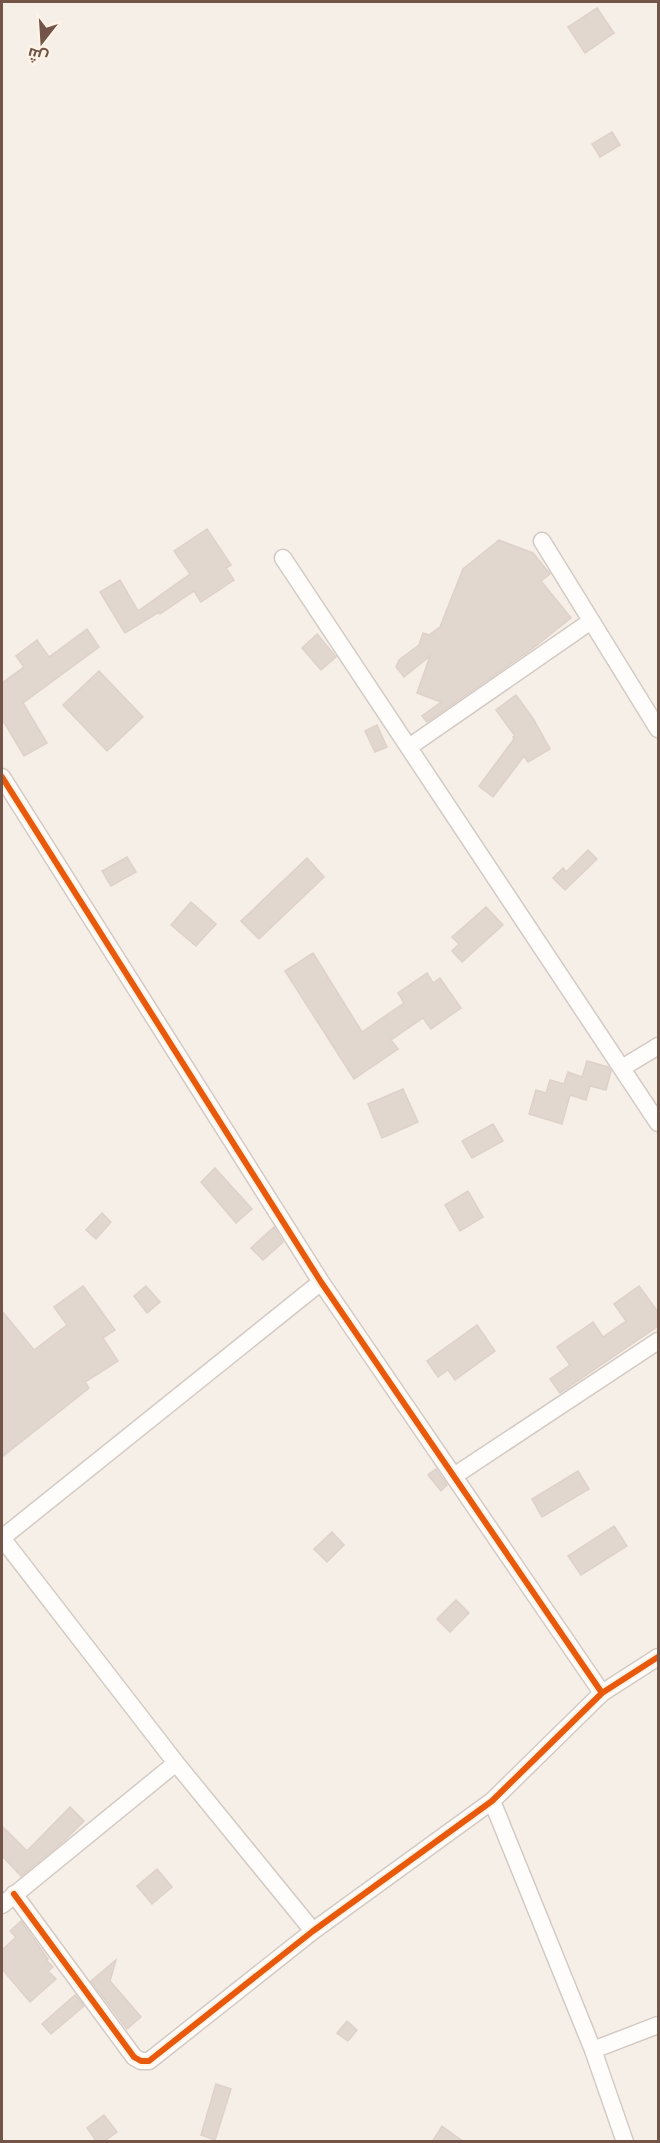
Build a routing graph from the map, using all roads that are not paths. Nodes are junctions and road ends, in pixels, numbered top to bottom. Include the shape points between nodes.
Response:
1 (543, 541) dead end
2 (283, 558) dead end
3 (591, 621) junction
4 (658, 729) edge
5 (409, 747) junction
6 (2, 777) edge
7 (658, 1046) edge
8 (622, 1068) junction
9 (658, 1123) edge
10 (321, 1282) junction
11 (658, 1341) edge
12 (454, 1476) junction
13 (2, 1538) edge
14 (658, 1657) edge
15 (602, 1693) junction
16 (176, 1763) junction
17 (492, 1801) junction
18 (8, 1900) edge
19 (314, 1931) junction
20 (658, 2025) edge
21 (593, 2050) junction
22 (624, 2142) edge

1 - 3 street
2 - 5 street
3 - 4 street
3 - 5 street
5 - 8 street
6 - 10 street
7 - 8 street
8 - 9 street
10 - 12 street
10 - 13 street
11 - 12 street
12 - 15 street
13 - 16 street
14 - 15 street
15 - 17 street
16 - 18 street
16 - 19 street
17 - 19 street
17 - 21 street
18 - 19 street via 141,2061 149,2061
20 - 21 street
21 - 22 street

